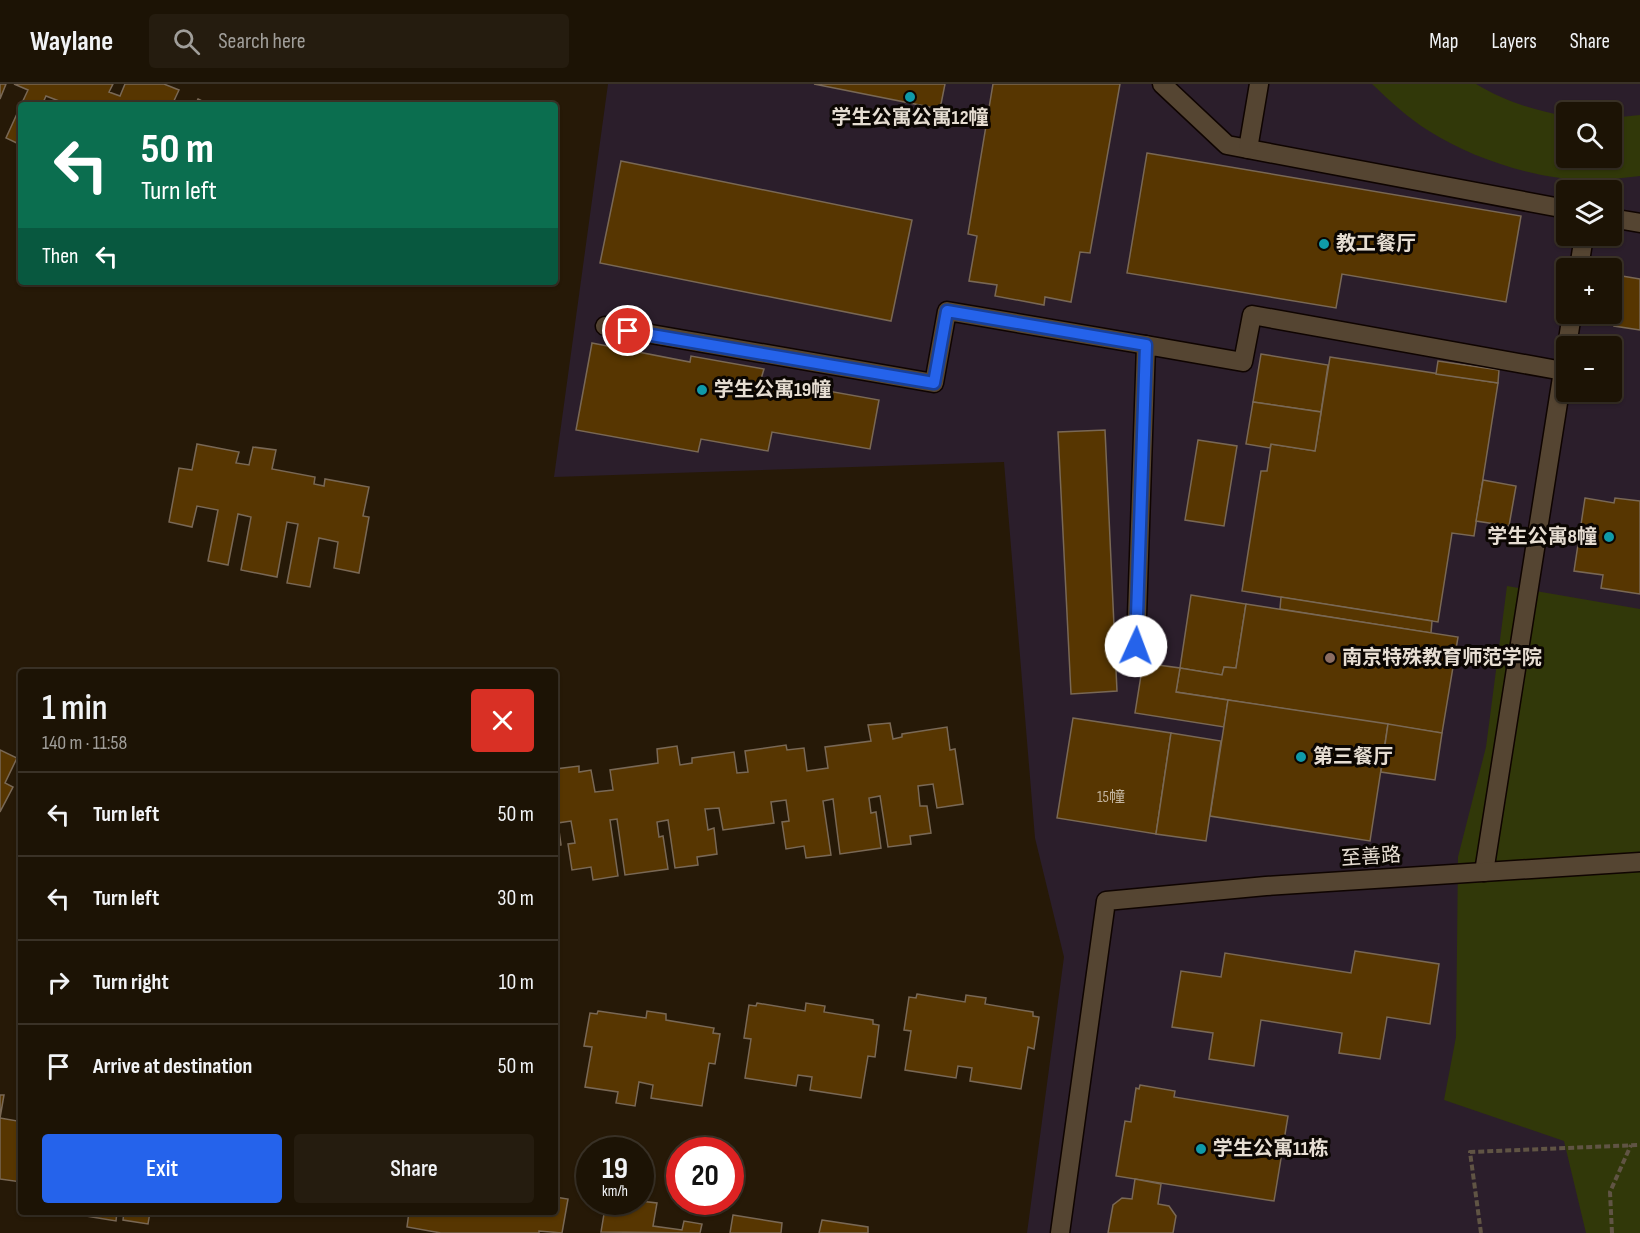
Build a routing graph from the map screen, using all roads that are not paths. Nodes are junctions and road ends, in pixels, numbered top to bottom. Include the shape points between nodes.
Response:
1 (1162, 84) edge
2 (1259, 84) edge
3 (1248, 149) junction
4 (1556, 207) edge
5 (1622, 220) edge
6 (1640, 223) edge
7 (605, 327) dead end
8 (1146, 345) junction
9 (1556, 370) edge
10 (1558, 402) edge
11 (1136, 646) dead end
12 (1640, 862) edge
13 (1484, 872) junction
14 (1060, 1233) edge

1 - 3 lane via 1227,145
2 - 3 lane
3 - 4 lane
5 - 6 lane
7 - 8 lane via 934,383 947,311
8 - 9 lane via 1243,362 1252,315
8 - 11 lane
10 - 13 lane
12 - 13 lane, 至善路
13 - 14 lane, 至善路 via 1106,901

